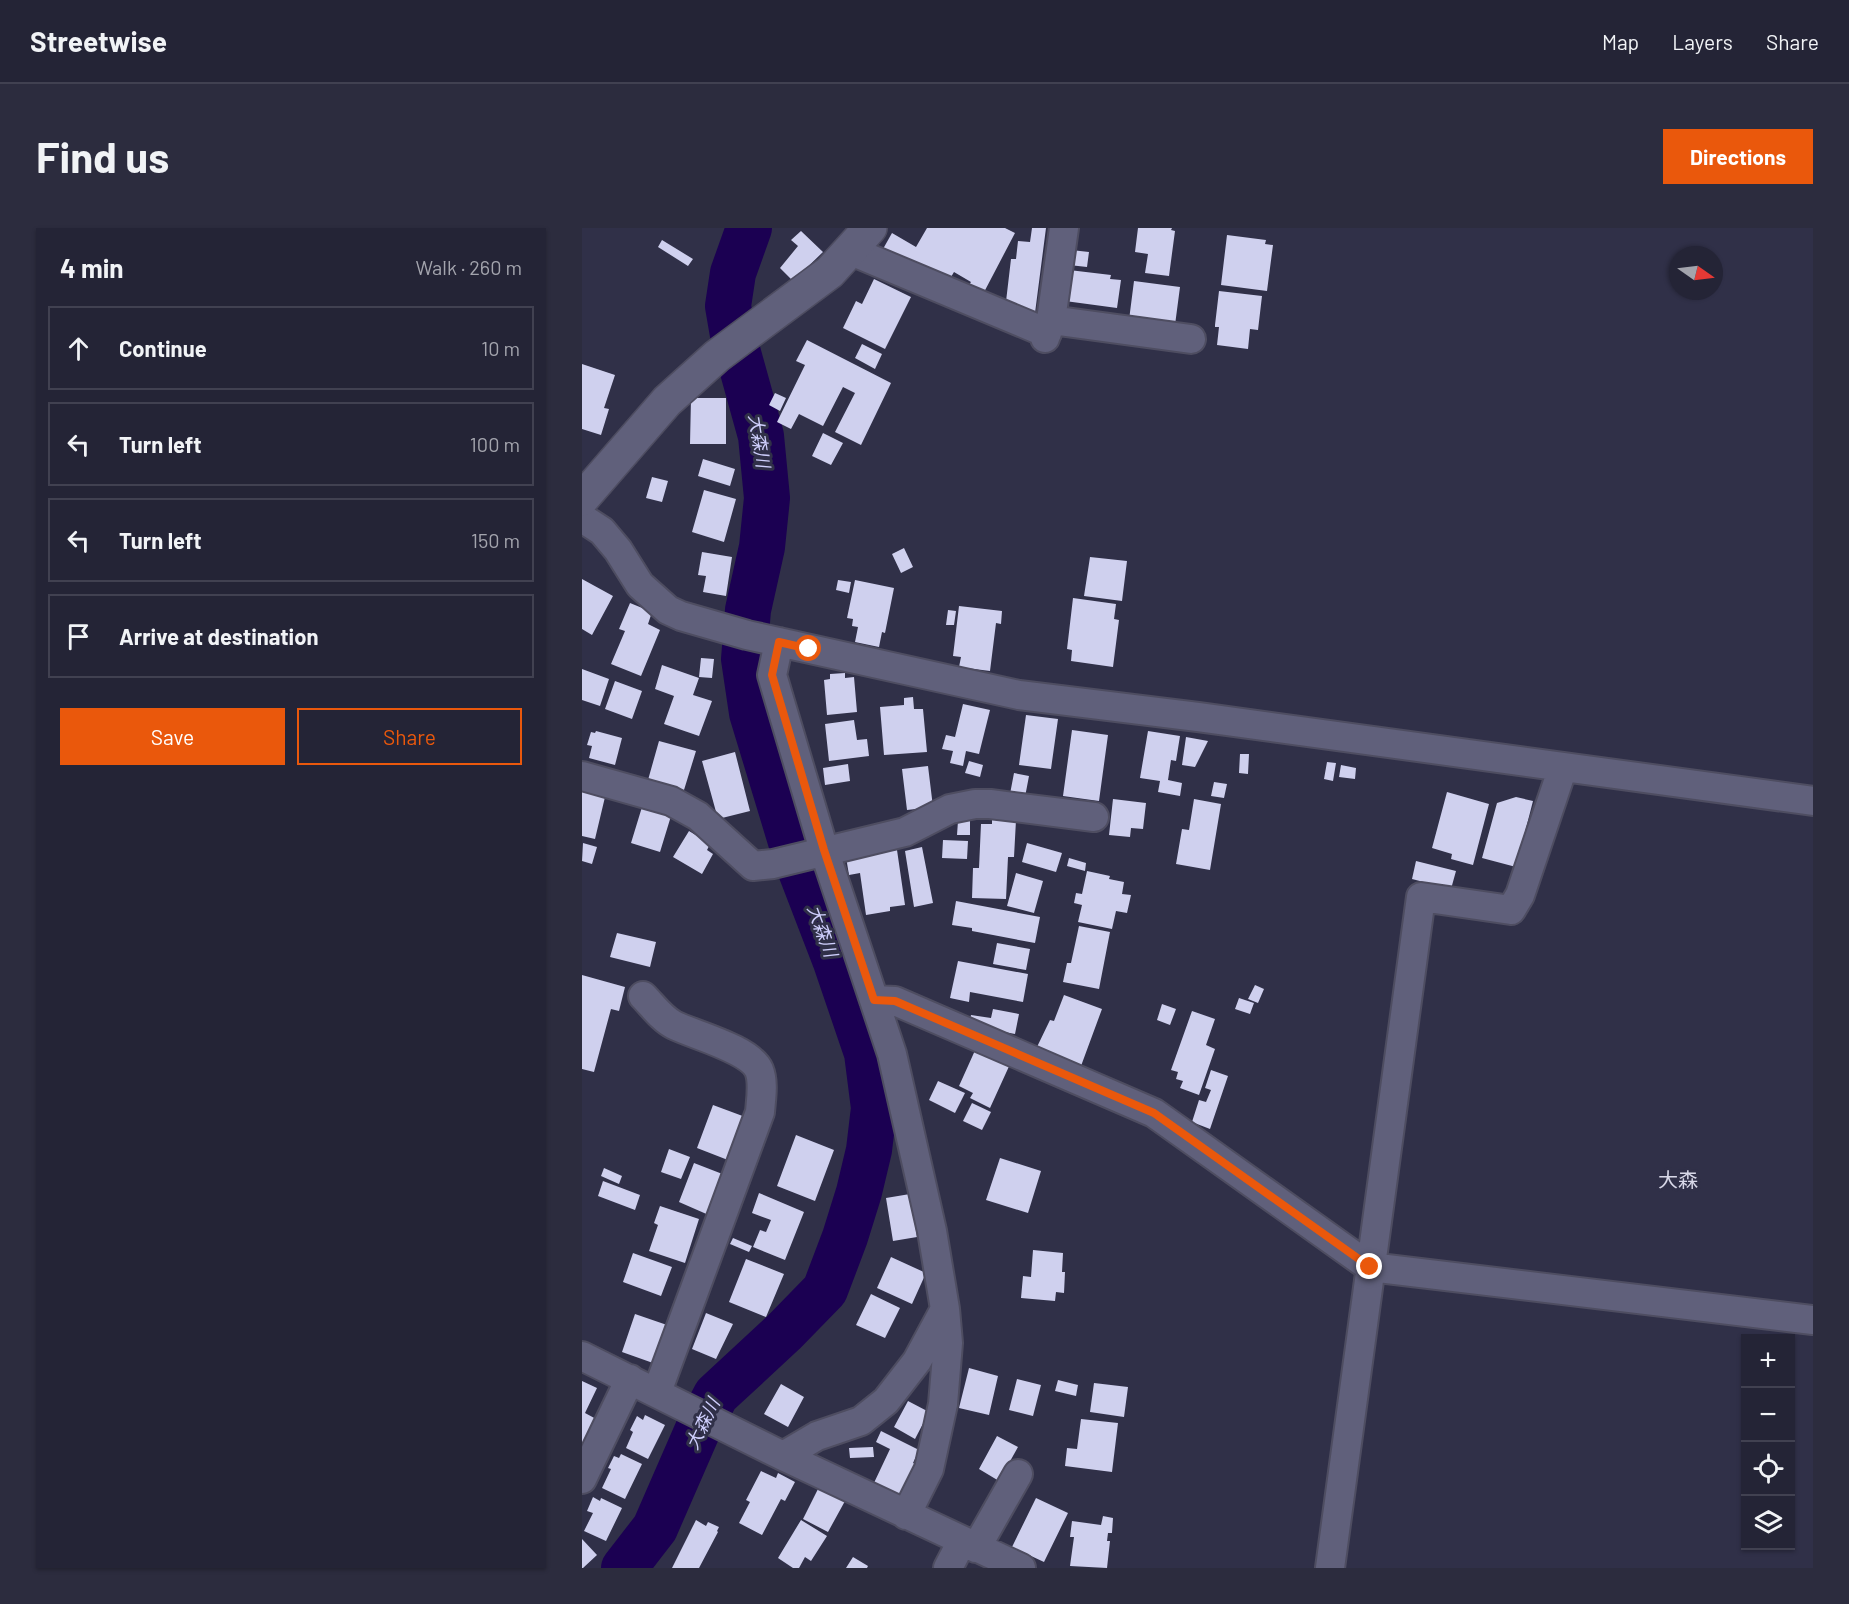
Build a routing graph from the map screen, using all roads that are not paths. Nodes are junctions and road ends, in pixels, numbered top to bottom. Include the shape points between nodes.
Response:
1 (1064, 228) edge
2 (859, 239) edge
3 (1046, 334) junction
4 (1191, 339) dead end
5 (582, 500) edge
6 (582, 518) edge
7 (770, 640) junction
8 (1563, 767) junction
9 (582, 776) edge
10 (1813, 801) edge
11 (1094, 817) dead end
12 (824, 850) junction
13 (643, 996) dead end
14 (874, 1000) junction
15 (1370, 1267) junction
16 (945, 1309) junction
17 (1813, 1320) edge
18 (582, 1356) edge
19 (630, 1379) junction
20 (667, 1398) junction
21 (783, 1456) junction
22 (1018, 1474) dead end
23 (582, 1479) edge
24 (906, 1515) junction
25 (969, 1544) junction
26 (948, 1568) edge
27 (1021, 1568) edge
28 (1330, 1568) edge

1 - 3 street
2 - 3 street
2 - 5 street via 830,272 760,322 667,401
3 - 4 street
6 - 7 street via 602,531 656,602 681,616
7 - 8 street via 1018,695
7 - 12 street via 772,675
8 - 10 street
8 - 15 street via 1520,895 1511,910 1421,897
9 - 12 street via 671,801 698,816 753,866
11 - 12 street via 975,804 950,809 904,832
12 - 14 street
13 - 20 street via 671,1024 732,1048 750,1060 759,1069 761,1088 760,1112
14 - 15 street via 895,1001 1154,1113
14 - 16 street via 892,1054 932,1231
15 - 17 street
15 - 28 street
16 - 21 street via 917,1361 886,1401 861,1421 817,1436
16 - 24 street via 948,1343 943,1404 929,1469
18 - 19 street
19 - 20 street
19 - 23 street
20 - 21 street
21 - 24 street
22 - 25 street
24 - 25 street
25 - 26 street
25 - 27 street

